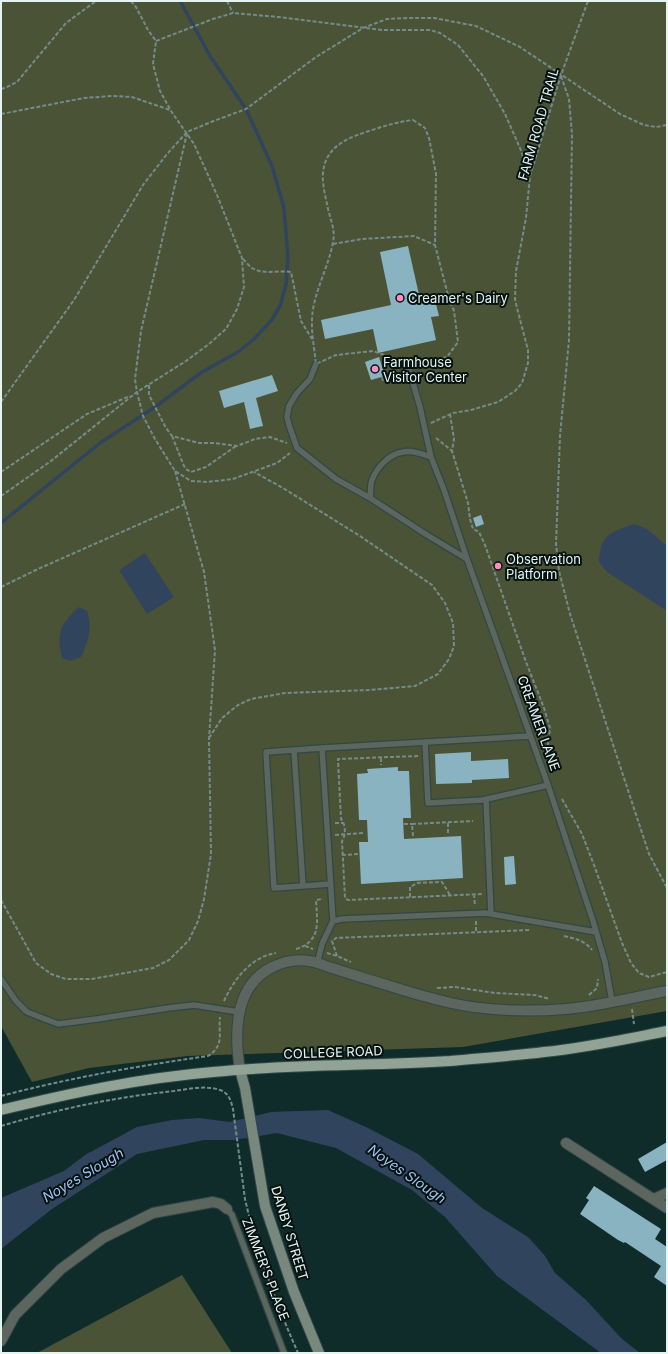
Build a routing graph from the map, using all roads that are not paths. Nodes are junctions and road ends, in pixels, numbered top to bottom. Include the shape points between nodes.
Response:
1 (316, 364) road end
2 (409, 369) road end
3 (431, 457) junction
4 (370, 498) junction
5 (467, 559) junction
6 (530, 736) junction
7 (425, 742) junction
8 (322, 748) junction
9 (294, 750) junction
10 (548, 785) junction
11 (486, 799) junction
12 (330, 884) junction
13 (303, 886) junction
14 (491, 914) junction
15 (333, 921) junction
16 (596, 932) junction
17 (317, 964) junction
18 (1, 979) edge
19 (667, 991) edge
20 (612, 1001) junction
21 (240, 1012) junction
22 (667, 1031) edge
23 (240, 1070) junction
24 (1, 1110) edge
25 (566, 1143) dead end
26 (667, 1193) edge
27 (654, 1199) junction
28 (667, 1208) edge
29 (227, 1210) joint
30 (1, 1341) edge
31 (284, 1353) edge
32 (319, 1353) edge

1 - 4 lane via 310,380 289,406 287,417 297,448 336,479
2 - 3 lane, CREAMER LANE
3 - 4 lane via 404,452 390,457 372,480
3 - 5 lane, CREAMER LANE
4 - 5 lane
5 - 6 lane, CREAMER LANE
6 - 7 lane
6 - 10 lane, CREAMER LANE
7 - 8 lane
7 - 11 lane via 428,803
8 - 9 lane
8 - 12 lane
9 - 13 lane
9 - 13 lane via 266,752 274,888
10 - 11 lane
10 - 16 lane, CREAMER LANE
11 - 14 lane
12 - 13 lane
12 - 15 lane
14 - 15 lane
14 - 16 lane
15 - 17 lane via 322,944
16 - 20 lane, CREAMER LANE
17 - 20 street via 452,1004 526,1011 589,1006
17 - 21 street via 309,961 289,961 266,971 248,989 241,1001
18 - 21 lane via 27,1012 58,1024 194,1005
19 - 20 street
21 - 23 street via 236,1048
22 - 23 main road, COLLEGE ROAD via 544,1052 448,1061
23 - 24 main road, COLLEGE ROAD via 186,1074 116,1085
23 - 32 street, DANBY STREET via 265,1206 294,1292
25 - 27 street
26 - 27 street
27 - 28 street
29 - 30 street, ZIMMER'S PLACE via 221,1204 213,1202 153,1213 103,1238 61,1269 15,1315
29 - 31 lane, ZIMMER'S PLACE via 232,1215

